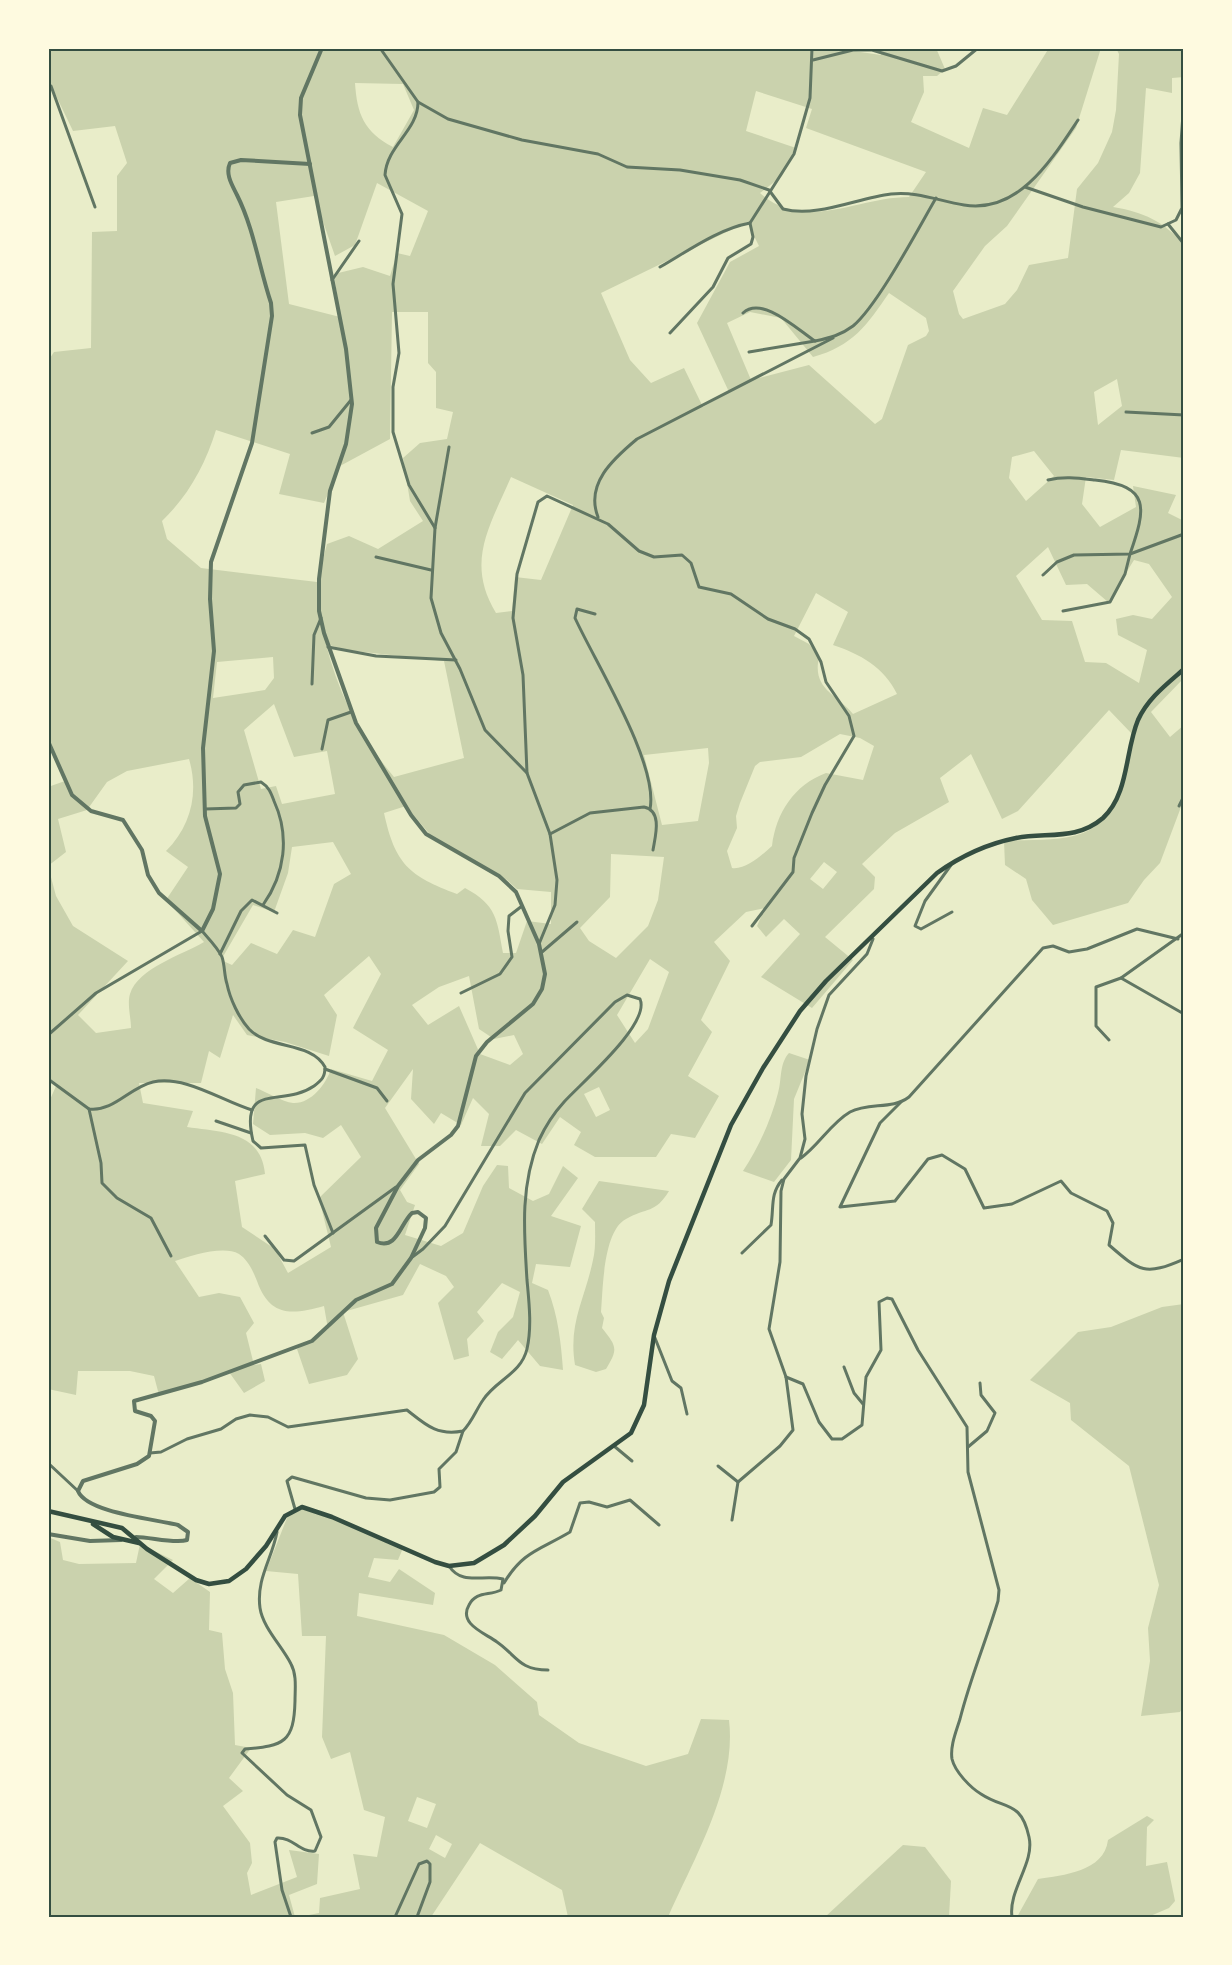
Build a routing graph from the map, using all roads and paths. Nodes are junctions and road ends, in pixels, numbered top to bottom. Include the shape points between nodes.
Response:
1 (322, 48) edge
2 (380, 48) edge
3 (812, 48) edge
4 (978, 48) edge
5 (813, 60) junction
6 (48, 86) edge
7 (1184, 99) edge
8 (418, 102) junction
9 (1078, 120) dead end
10 (310, 164) junction
11 (1025, 188) junction
12 (769, 190) junction
13 (936, 198) junction
14 (94, 207) dead end
15 (750, 223) junction
16 (1168, 224) junction
17 (359, 241) dead end
18 (1184, 244) edge
19 (660, 267) dead end
20 (332, 280) junction
21 (743, 313) dead end
22 (670, 333) dead end
23 (832, 338) junction
24 (815, 341) junction
25 (749, 352) dead end
26 (352, 398) junction
27 (1126, 412) dead end
28 (1184, 415) edge
29 (312, 433) dead end
30 (449, 447) dead end
31 (1048, 480) dead end
32 (598, 519) junction
33 (435, 528) junction
34 (1184, 534) edge
35 (1130, 554) junction
36 (376, 557) dead end
37 (431, 570) junction
38 (1043, 575) dead end
39 (1063, 611) dead end
40 (595, 614) dead end
41 (321, 618) junction
42 (328, 646) junction
43 (456, 660) junction
44 (1184, 669) edge
45 (312, 684) dead end
46 (351, 712) junction
47 (48, 741) edge
48 (322, 748) dead end
49 (527, 774) junction
50 (1184, 796) edge
51 (1179, 806) dead end
52 (650, 808) junction
53 (205, 809) junction
54 (550, 834) junction
55 (652, 850) dead end
56 (954, 861) junction
57 (263, 905) junction
58 (524, 905) junction
59 (952, 912) dead end
60 (277, 913) dead end
61 (577, 922) dead end
62 (752, 926) dead end
63 (202, 931) junction
64 (1184, 933) edge
65 (873, 939) junction
66 (1178, 939) junction
67 (539, 944) junction
68 (542, 952) junction
69 (220, 954) junction
70 (1121, 978) junction
71 (461, 993) dead end
72 (1184, 1014) edge
73 (48, 1035) edge
74 (1109, 1040) dead end
75 (326, 1069) junction
76 (48, 1080) edge
77 (387, 1101) dead end
78 (901, 1102) junction
79 (89, 1109) junction
80 (252, 1110) junction
81 (216, 1121) dead end
82 (251, 1133) junction
83 (800, 1158) junction
84 (784, 1179) junction
85 (398, 1186) junction
86 (333, 1233) junction
87 (265, 1236) dead end
88 (742, 1253) dead end
89 (171, 1256) dead end
90 (411, 1258) junction
91 (1184, 1259) edge
92 (654, 1335) junction
93 (844, 1366) dead end
94 (786, 1377) junction
95 (980, 1383) dead end
96 (864, 1405) junction
97 (687, 1414) dead end
98 (463, 1431) junction
99 (614, 1446) junction
100 (968, 1447) junction
101 (150, 1453) junction
102 (632, 1461) dead end
103 (48, 1463) edge
104 (718, 1466) dead end
105 (738, 1482) junction
106 (78, 1491) junction
107 (295, 1509) junction
108 (48, 1511) edge
109 (732, 1520) dead end
110 (91, 1522) junction
111 (659, 1525) dead end
112 (277, 1527) junction
113 (48, 1534) edge
114 (136, 1537) junction
115 (122, 1540) junction
116 (140, 1543) junction
117 (449, 1566) junction
118 (504, 1583) junction
119 (548, 1670) dead end
120 (291, 1917) edge
121 (395, 1917) edge
122 (417, 1917) edge
123 (1012, 1917) edge

1 - 10 street via 300,106
2 - 8 street
3 - 5 street
4 - 5 street via 956,66 942,71 872,50
5 - 12 street via 808,112 794,154
6 - 14 street
7 - 16 street via 1180,143 1182,208 1176,220
8 - 12 street via 448,119 522,140 598,154 627,168 690,171
8 - 33 street via 415,120 392,152 385,175 402,214 393,284 399,353 393,387 393,432 409,485
9 - 11 street via 1054,156
10 - 20 street
10 - 53 street via 241,160 228,169 249,218 272,316 252,443 211,562 214,651 203,748
11 - 13 street via 1003,200 979,206
11 - 16 street via 1161,227
12 - 13 street via 783,209 802,212 893,194
12 - 15 street
13 - 23 street via 868,309 854,325
15 - 19 street via 737,225
15 - 22 street via 751,244 730,256 707,295
16 - 18 street
17 - 20 street
20 - 26 street
21 - 24 street via 753,307 770,310
23 - 24 street
23 - 32 street via 637,440 598,482 593,502
24 - 25 street
26 - 29 street via 328,427
26 - 41 street via 346,444 328,507 318,593
27 - 28 street
30 - 33 street
31 - 35 street via 1066,477 1130,487 1137,495 1140,519
32 - 49 street via 548,496 538,502 531,522 517,574 513,618 523,675
32 - 62 street via 639,551 654,557 687,558 703,589 731,594 768,619 809,639 826,682 849,716 855,736 816,804 794,858 793,872
33 - 37 street
34 - 35 street
35 - 38 street via 1065,557
35 - 39 street via 1125,574 1110,602
36 - 37 street
37 - 43 street via 435,618
40 - 52 street via 577,609 575,618 630,725 653,796
41 - 42 street
41 - 45 street via 314,635
42 - 43 street via 376,656
42 - 46 street
43 - 49 street via 485,730
44 - 56 main road via 1157,693 1139,719 1121,789 1105,816 1078,833 996,842
46 - 48 street via 328,720
46 - 58 street via 421,829 500,876
47 - 63 street via 72,795 91,811 123,820 142,850 148,875 159,893
49 - 54 street
50 - 51 street
52 - 54 street via 590,813
52 - 55 street via 657,822
53 - 57 street via 236,808 240,804 238,792 244,785 261,782 268,786 281,816 284,849 275,888
53 - 63 street via 220,874 213,909
54 - 67 street via 557,880 555,905
56 - 59 street via 925,901 915,926 930,926
56 - 65 main road via 937,873
57 - 60 street
57 - 69 street via 252,900 241,911
58 - 67 street
58 - 71 street via 509,916 512,957 500,974
61 - 68 street
63 - 69 street
63 - 73 street via 96,993
64 - 66 street
65 - 83 street via 867,954 829,995 816,1029 806,1076 802,1114 805,1139
65 - 92 main road via 826,981 800,1011 736,1116 669,1281
66 - 70 street
66 - 78 street via 1137,929 1088,949 1069,952 1053,946 1043,948
67 - 68 street
68 - 85 street via 545,981 538,996 527,1011 482,1048 471,1067 458,1126 418,1160
69 - 75 street via 227,985 250,1030 266,1041 286,1044 314,1056
70 - 72 street
70 - 74 street via 1099,984 1095,991 1096,1026
75 - 77 street via 377,1088
75 - 80 street via 321,1081 302,1094 267,1096
76 - 79 street
78 - 83 street via 849,1113
78 - 91 street via 880,1123 840,1207 896,1201 928,1159 942,1155 965,1169 984,1208 1012,1204 1061,1181 1071,1193 1107,1211 1113,1223 1109,1245 1135,1268 1159,1270
79 - 80 street via 104,1108 156,1081 184,1084
79 - 89 street via 102,1183 117,1198 151,1218
80 - 82 street
81 - 82 street
82 - 86 street via 261,1148 305,1145 314,1185
83 - 84 street
84 - 88 street via 775,1188 771,1225
84 - 94 street via 780,1262 769,1319 771,1338
85 - 86 street
85 - 90 street via 376,1228 375,1238 380,1244 391,1243 412,1213 423,1214 427,1223
86 - 87 street via 289,1261
90 - 98 street via 445,1226 525,1093 615,1002 627,995 640,999 641,1009 622,1041 566,1100 540,1138 527,1181 524,1209 530,1322 527,1348 514,1372 488,1394
90 - 101 street via 392,1284 356,1300 312,1341 202,1382 136,1399 135,1411 155,1421
92 - 97 street via 672,1381 681,1388
92 - 99 main road via 642,1416 631,1433
93 - 96 street via 854,1393
94 - 96 street via 803,1384 819,1422 832,1439 842,1439 860,1427
94 - 105 street via 792,1430 780,1446
95 - 100 street via 981,1395 995,1413 987,1431
96 - 100 street via 866,1377 881,1350 879,1302 887,1298 896,1303 918,1350 964,1420
98 - 101 street via 432,1430 407,1410 288,1427 268,1417 250,1415
98 - 107 street via 456,1452 439,1469 440,1486 434,1492 390,1500 366,1498 292,1476 287,1481
99 - 102 street
99 - 117 main road via 563,1482 504,1545 474,1563
100 - 123 street via 968,1472 999,1590 952,1746 953,1761 980,1793 1016,1810 1027,1830 1030,1844
101 - 106 street via 137,1464 83,1481
103 - 106 street
104 - 105 street
105 - 109 street
106 - 114 street via 83,1499 98,1507 178,1525 189,1532 187,1540 181,1542
107 - 112 main road
107 - 117 main road via 316,1511
108 - 110 main road
110 - 114 main road via 122,1528
110 - 115 main road
111 - 118 street via 630,1500 607,1506 580,1503 570,1532 521,1560
112 - 116 main road via 246,1569 220,1583 196,1580
112 - 120 street via 274,1550 260,1578 260,1606 293,1668 294,1723 291,1734 278,1744 245,1749 242,1753 287,1795 311,1810 318,1823 321,1841 315,1851 305,1851 286,1838 275,1842 282,1890
113 - 115 street via 90,1541
114 - 116 main road
115 - 116 main road
117 - 118 street via 458,1576 495,1577
118 - 119 street via 501,1590 472,1600 466,1616 470,1624 498,1642 522,1665
121 - 122 street via 419,1864 427,1861 431,1875

